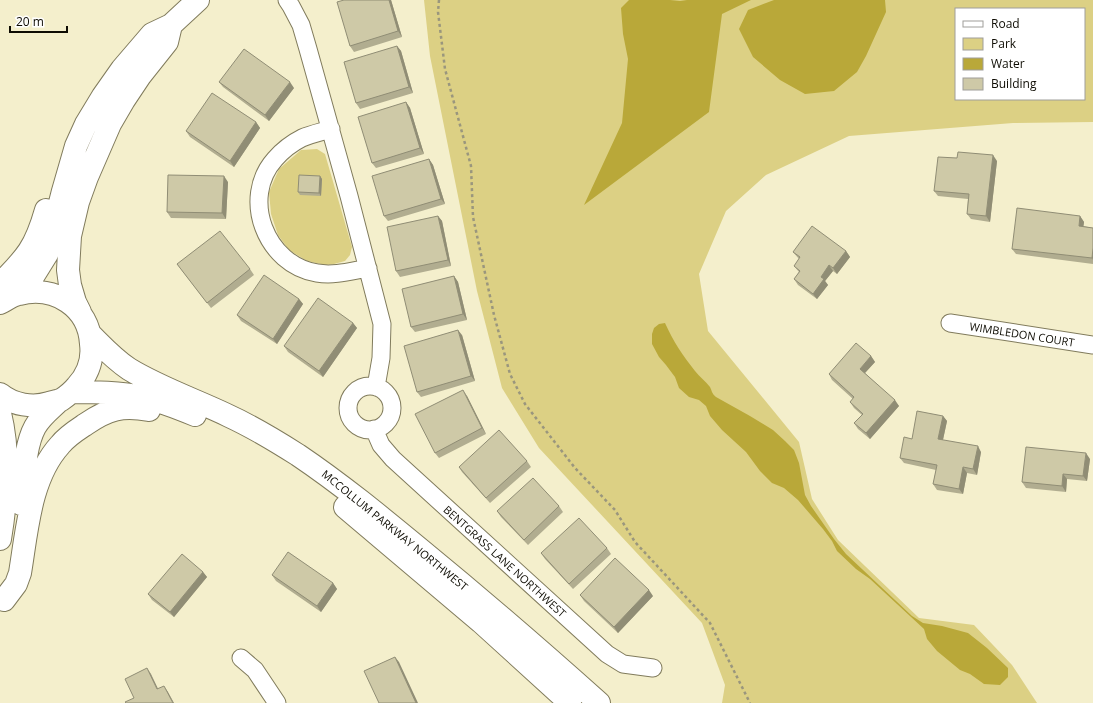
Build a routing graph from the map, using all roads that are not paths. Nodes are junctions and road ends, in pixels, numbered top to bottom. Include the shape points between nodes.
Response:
1 (198, 0) edge
2 (287, 0) edge
3 (171, 25) junction
4 (331, 129) junction
5 (368, 268) junction
6 (4, 297) edge
7 (80, 312) junction
8 (950, 323) dead end
9 (91, 335) junction
10 (1093, 345) edge
11 (376, 387) junction
12 (0, 394) edge
13 (66, 396) junction
14 (186, 412) junction
15 (0, 413) edge
16 (374, 429) junction
17 (0, 539) edge
18 (2, 605) edge
19 (241, 658) dead end
20 (653, 668) dead end
21 (277, 703) edge
22 (570, 703) edge
23 (599, 703) edge

1 - 3 street
2 - 4 street via 301,25
3 - 6 street via 152,34 102,96 76,146 47,254 29,283
3 - 7 street via 167,42 140,76 110,124 78,202 70,236 68,270 74,302
4 - 5 street
4 - 5 street via 301,138 274,160 260,190 262,226 281,256 298,267 316,273 332,274
5 - 11 street via 382,324 381,358
6 - 7 street via 30,291 44,292 65,299
7 - 9 street
8 - 10 street, WIMBLEDON COURT
9 - 13 street via 92,351 89,366 82,380
9 - 23 street, MCCOLLUM PARKWAY NORTHWEST via 112,356 147,379 230,416 315,466 440,565
11 - 16 street via 387,395 392,409 387,422
11 - 16 street via 362,388 351,397 348,404 350,418 354,423 360,427
12 - 13 street, MCCOLLUM PARKWAY NORTHWEST via 18,403 34,406
13 - 14 street, MCCOLLUM PARKWAY NORTHWEST via 117,393 143,397
13 - 18 street via 42,417 29,442 15,551
14 - 18 street via 167,414 126,407 107,411 73,432 60,444 38,482 32,502 20,573
14 - 22 street, MCCOLLUM PARKWAY NORTHWEST via 247,440 324,489 481,622
15 - 17 street via 4,429 7,474
16 - 20 street, BENTGRASS LANE NORTHWEST via 381,445 392,459 607,654 623,664
19 - 21 street via 255,670

